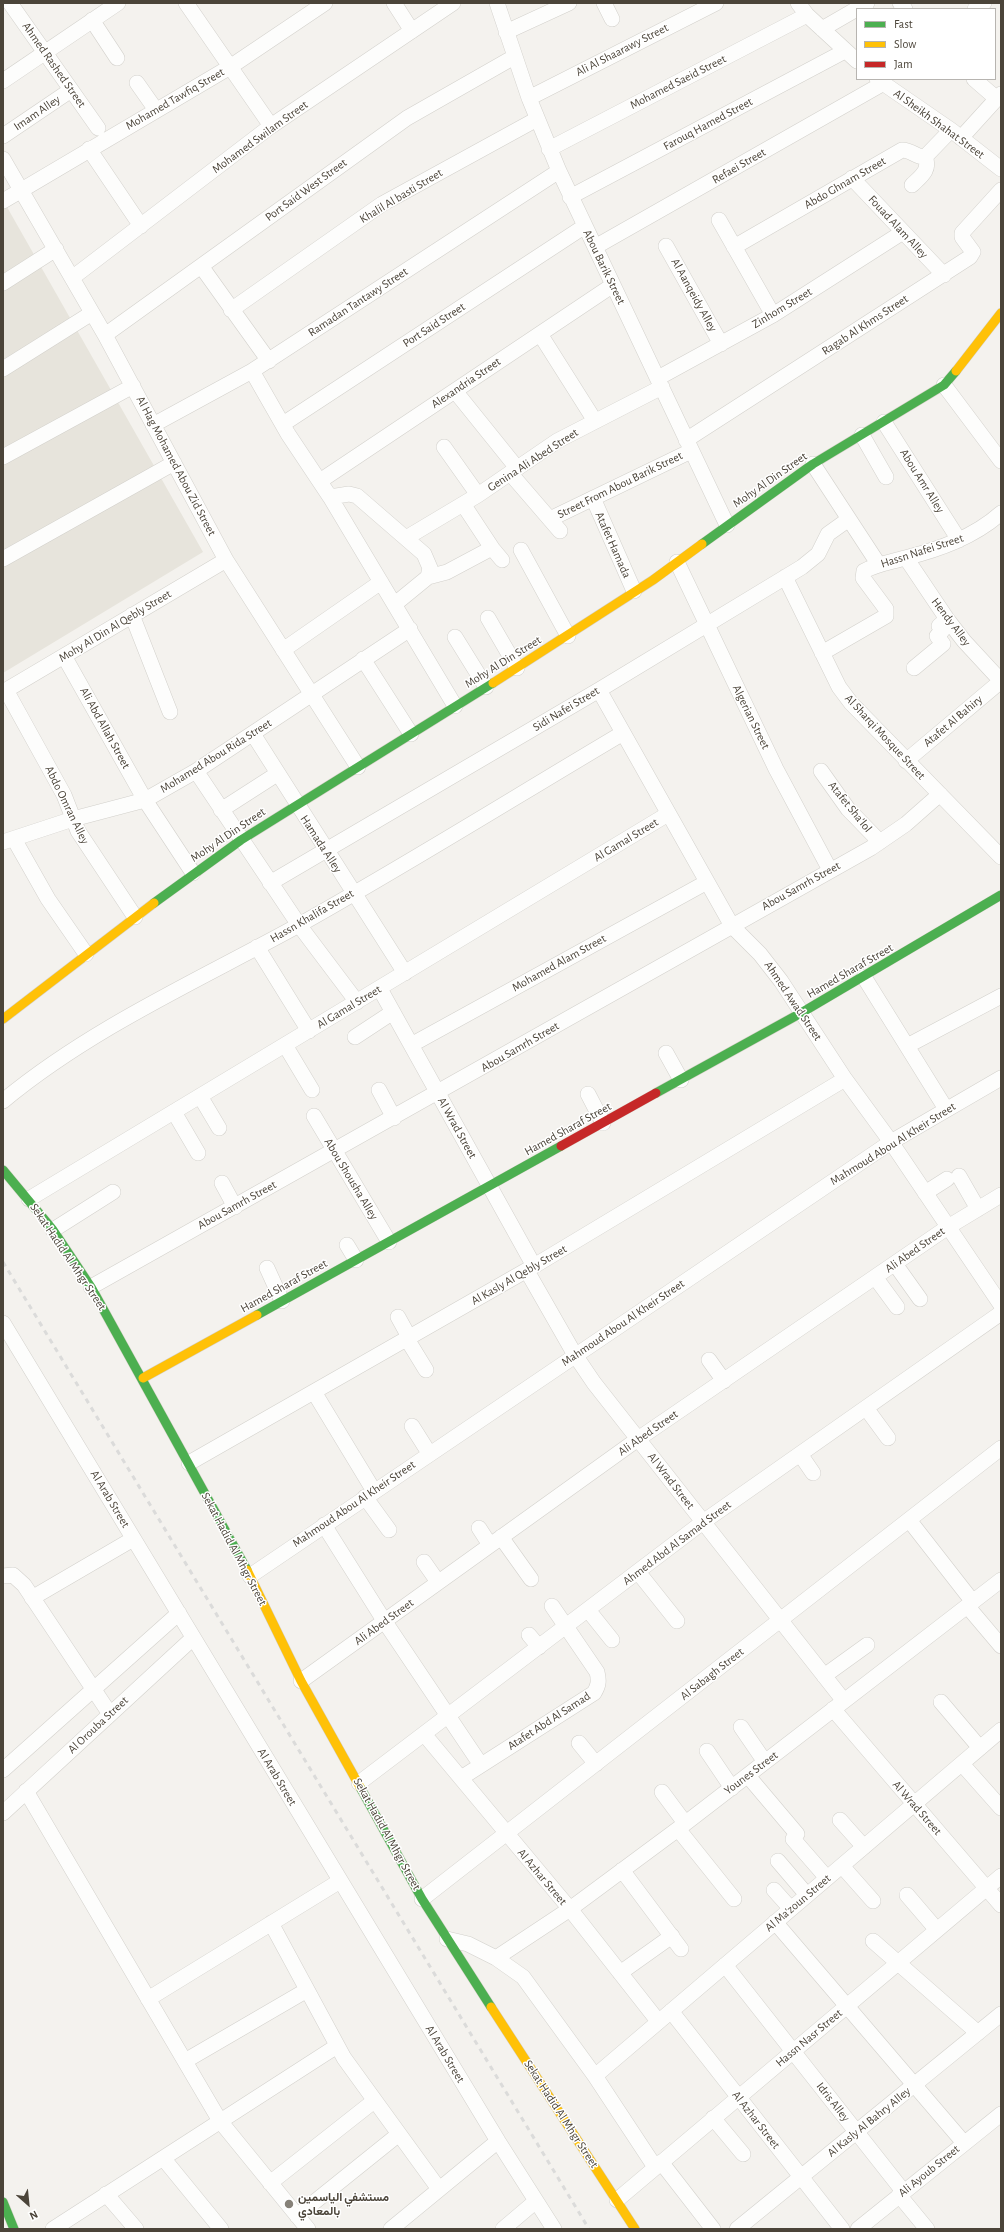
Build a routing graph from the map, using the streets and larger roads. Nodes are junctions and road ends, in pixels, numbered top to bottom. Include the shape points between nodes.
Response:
1 (10, 3) edge
2 (118, 3) edge
3 (186, 3) edge
4 (325, 3) edge
5 (394, 3) edge
6 (453, 3) edge
7 (497, 3) edge
8 (569, 3) edge
9 (604, 3) edge
10 (716, 3) edge
11 (798, 3) edge
12 (856, 10) edge
13 (807, 15) junction
14 (612, 19) dead end
15 (92, 20) junction
16 (822, 30) junction
17 (412, 31) junction
18 (506, 32) junction
19 (845, 51) junction
20 (45, 52) junction
21 (514, 57) junction
22 (117, 58) dead end
23 (856, 60) edge
24 (230, 67) junction
25 (975, 80) edge
26 (3, 81) edge
27 (879, 82) edge
28 (137, 83) dead end
29 (72, 90) junction
30 (999, 97) edge
31 (529, 98) junction
32 (156, 110) junction
33 (537, 119) junction
34 (271, 126) junction
35 (98, 128) dead end
36 (956, 134) junction
37 (3, 136) edge
38 (89, 149) junction
39 (549, 149) junction
40 (925, 157) junction
41 (3, 160) edge
42 (1001, 169) edge
43 (558, 171) junction
44 (852, 178) junction
45 (912, 185) dead end
46 (21, 189) junction
47 (1001, 190) edge
48 (570, 197) junction
49 (3, 201) edge
50 (719, 220) dead end
51 (141, 226) junction
52 (585, 226) junction
53 (903, 232) junction
54 (666, 246) dead end
55 (734, 247) junction
56 (595, 248) junction
57 (56, 249) junction
58 (201, 266) junction
59 (944, 275) junction
60 (72, 278) junction
61 (3, 283) edge
62 (613, 285) junction
63 (231, 310) junction
64 (92, 313) junction
65 (1001, 313) edge
66 (773, 315) junction
67 (540, 334) junction
68 (105, 335) junction
69 (721, 344) junction
70 (269, 361) junction
71 (3, 369) edge
72 (252, 371) junction
73 (660, 382) junction
74 (944, 385) junction
75 (133, 386) junction
76 (455, 391) junction
77 (595, 422) junction
78 (884, 422) junction
79 (283, 424) junction
80 (153, 425) junction
81 (862, 435) junction
82 (689, 446) junction
83 (444, 447) dead end
84 (3, 457) edge
85 (1001, 461) edge
86 (174, 463) junction
87 (813, 464) junction
88 (513, 471) junction
89 (886, 476) dead end
90 (320, 481) junction
91 (478, 495) junction
92 (330, 497) junction
93 (593, 498) junction
94 (463, 504) junction
95 (1001, 513) edge
96 (550, 519) junction
97 (849, 519) junction
98 (728, 525) junction
99 (560, 531) dead end
100 (406, 538) junction
101 (959, 540) junction
102 (492, 548) junction
103 (521, 550) dead end
104 (906, 558) junction
105 (3, 559) edge
106 (226, 560) junction
107 (502, 560) dead end
108 (678, 562) junction
109 (879, 565) junction
110 (428, 577) junction
111 (785, 577) junction
112 (381, 582) junction
113 (634, 591) junction
114 (395, 604) junction
115 (132, 616) junction
116 (488, 618) dead end
117 (947, 619) junction
118 (707, 623) junction
119 (410, 629) junction
120 (568, 636) junction
121 (455, 637) dead end
122 (284, 650) junction
123 (822, 653) junction
124 (64, 656) junction
125 (363, 659) junction
126 (517, 668) junction
127 (914, 668) dead end
128 (1001, 681) edge
129 (486, 687) junction
130 (600, 690) junction
131 (5, 691) edge
132 (312, 694) junction
133 (455, 706) junction
134 (170, 712) dead end
135 (623, 733) junction
136 (252, 734) junction
137 (411, 734) junction
138 (906, 761) junction
139 (358, 767) junction
140 (196, 771) junction
141 (821, 771) dead end
142 (277, 774) junction
143 (940, 794) junction
144 (145, 800) junction
145 (296, 805) junction
146 (221, 810) junction
147 (668, 814) junction
148 (73, 820) junction
149 (241, 840) junction
150 (9, 841) edge
151 (880, 842) junction
152 (325, 851) junction
153 (1001, 857) edge
154 (830, 870) junction
155 (193, 873) junction
156 (707, 882) junction
157 (270, 883) junction
158 (353, 894) junction
159 (1001, 895) edge
160 (135, 917) junction
161 (299, 925) junction
162 (732, 926) junction
163 (257, 948) junction
164 (86, 954) junction
165 (405, 973) junction
166 (864, 977) junction
167 (380, 989) junction
168 (1001, 996) edge
169 (357, 1002) junction
170 (393, 1012) junction
171 (801, 1013) junction
172 (3, 1019) edge
173 (309, 1031) junction
174 (355, 1037) dead end
175 (411, 1045) junction
176 (285, 1046) junction
177 (907, 1046) junction
178 (666, 1053) dead end
179 (1001, 1078) edge
180 (845, 1079) junction
181 (681, 1080) junction
182 (312, 1090) dead end
183 (379, 1090) dead end
184 (438, 1093) junction
185 (588, 1094) dead end
186 (200, 1096) junction
187 (3, 1101) edge
188 (946, 1110) junction
189 (174, 1112) junction
190 (314, 1116) dead end
191 (394, 1118) junction
192 (603, 1123) junction
193 (219, 1128) dead end
194 (891, 1142) junction
195 (335, 1151) junction
196 (198, 1153) dead end
197 (3, 1170) edge
198 (222, 1183) dead end
199 (490, 1186) junction
200 (113, 1192) dead end
201 (925, 1193) junction
202 (1001, 1195) edge
203 (29, 1198) junction
204 (235, 1207) junction
205 (978, 1209) junction
206 (948, 1227) junction
207 (53, 1230) junction
208 (389, 1242) junction
209 (347, 1245) dead end
210 (356, 1260) junction
211 (895, 1264) junction
212 (267, 1268) dead end
213 (531, 1269) junction
214 (875, 1277) junction
215 (91, 1287) junction
216 (920, 1299) dead end
217 (282, 1301) junction
218 (1001, 1305) edge
219 (897, 1307) dead end
220 (1001, 1313) edge
221 (398, 1317) dead end
222 (3, 1323) edge
223 (408, 1338) junction
224 (575, 1354) junction
225 (709, 1360) dead end
226 (426, 1370) dead end
227 (143, 1378) junction
228 (724, 1381) junction
229 (314, 1392) junction
230 (866, 1408) junction
231 (412, 1426) dead end
232 (888, 1438) dead end
233 (638, 1439) junction
234 (1001, 1448) edge
235 (429, 1453) junction
236 (800, 1454) junction
237 (188, 1463) junction
238 (813, 1473) dead end
239 (370, 1494) junction
240 (909, 1520) junction
241 (703, 1522) junction
242 (324, 1525) junction
243 (478, 1528) dead end
244 (389, 1530) dead end
245 (134, 1539) junction
246 (496, 1541) junction
247 (424, 1562) dead end
248 (638, 1572) junction
249 (3, 1576) edge
250 (250, 1576) junction
251 (531, 1579) dead end
252 (1001, 1580) edge
253 (438, 1582) junction
254 (32, 1598) junction
255 (970, 1604) junction
256 (552, 1606) dead end
257 (588, 1610) junction
258 (179, 1614) junction
259 (677, 1621) dead end
260 (780, 1621) junction
261 (385, 1622) junction
262 (565, 1627) junction
263 (529, 1635) dead end
264 (193, 1638) junction
265 (612, 1640) dead end
266 (867, 1645) dead end
267 (1001, 1646) edge
268 (539, 1647) junction
269 (824, 1676) junction
270 (301, 1681) junction
271 (93, 1689) junction
272 (941, 1702) dead end
273 (839, 1705) junction
274 (110, 1714) junction
275 (447, 1716) junction
276 (741, 1727) dead end
277 (1001, 1730) edge
278 (424, 1734) junction
279 (579, 1744) dead end
280 (980, 1748) junction
281 (707, 1751) dead end
282 (765, 1762) junction
283 (596, 1764) junction
284 (962, 1764) junction
285 (481, 1765) junction
286 (3, 1770) edge
287 (748, 1776) junction
288 (461, 1778) junction
289 (360, 1783) junction
290 (732, 1788) junction
291 (26, 1791) junction
292 (662, 1792) dead end
293 (914, 1804) junction
294 (1001, 1808) edge
295 (3, 1813) edge
296 (840, 1820) dead end
297 (682, 1826) junction
298 (506, 1834) junction
299 (864, 1847) junction
300 (778, 1861) dead end
301 (842, 1866) junction
302 (622, 1870) junction
303 (1001, 1876) edge
304 (827, 1878) junction
305 (340, 1881) junction
306 (986, 1888) junction
307 (774, 1890) dead end
308 (807, 1895) junction
309 (906, 1895) dead end
310 (422, 1899) junction
311 (734, 1899) dead end
312 (873, 1901) dead end
313 (1001, 1905) edge
314 (792, 1908) junction
315 (570, 1909) junction
316 (775, 1922) junction
317 (271, 1924) junction
318 (937, 1930) junction
319 (672, 1936) junction
320 (447, 1939) junction
321 (873, 1941) dead end
322 (682, 1949) dead end
323 (496, 1958) junction
324 (897, 1964) junction
325 (725, 1965) junction
326 (620, 1973) junction
327 (307, 1990) junction
328 (148, 1999) junction
329 (847, 2006) junction
330 (671, 2011) junction
331 (1001, 2014) edge
332 (658, 2021) junction
333 (978, 2033) junction
334 (337, 2046) junction
335 (793, 2051) junction
336 (185, 2061) junction
337 (595, 2076) junction
338 (914, 2085) junction
339 (738, 2097) junction
340 (374, 2101) junction
341 (1001, 2114) edge
342 (713, 2118) junction
343 (220, 2121) junction
344 (857, 2132) junction
345 (399, 2134) junction
346 (498, 2141) junction
347 (964, 2143) junction
348 (743, 2154) dead end
349 (163, 2158) junction
350 (658, 2164) junction
351 (801, 2177) junction
352 (270, 2183) junction
353 (439, 2189) junction
354 (901, 2193) junction
355 (106, 2194) junction
356 (617, 2200) junction
357 (536, 2202) junction
358 (4, 2208) edge
359 (297, 2216) junction
360 (14, 2229) edge
361 (53, 2229) edge
362 (136, 2229) edge
363 (221, 2229) edge
364 (308, 2229) edge
365 (390, 2229) edge
366 (503, 2229) edge
367 (554, 2229) edge
368 (634, 2229) edge
369 (713, 2229) edge
370 (737, 2229) edge
371 (842, 2229) edge
372 (858, 2229) edge
373 (928, 2229) edge

1 - 20 street, Ahmed Rashed Street
2 - 15 street
3 - 24 street
4 - 24 street, Mohamed Tawfiq Street
5 - 17 street
6 - 17 street, Mohamed Swilam Street
7 - 18 street, Abou Barik Street
8 - 18 street
9 - 14 street
10 - 31 street, Ali Al Shaarawy Street
11 - 13 street
12 - 16 street
13 - 16 street
13 - 39 street, Mohamed Saeid Street
15 - 20 street
15 - 22 street
16 - 19 street
17 - 34 street, Mohamed Swilam Street
18 - 21 street, Abou Barik Street
19 - 23 street
19 - 48 street, Farouq Hamed Street
20 - 26 street
20 - 29 street, Ahmed Rashed Street
21 - 31 street, Abou Barik Street
21 - 58 street, Port Said West Street via 407,118
24 - 32 street, Mohamed Tawfiq Street
24 - 34 street
25 - 30 street
27 - 36 street, Al Sheikh Shahat Street
27 - 56 street, Refaei Street
28 - 32 street
29 - 35 street, Ahmed Rashed Street
29 - 37 street, Imam Alley
30 - 36 street
31 - 33 street, Abou Barik Street
32 - 38 street, Mohamed Tawfiq Street
33 - 39 street, Abou Barik Street
33 - 63 street, Khalil Al basti Street via 382,204
34 - 51 street, Mohamed Swilam Street
36 - 40 street
36 - 42 street, Al Sheikh Shahat Street
38 - 46 street, Mohamed Tawfiq Street
38 - 51 street
39 - 43 street, Abou Barik Street
40 - 44 street, Abdo Ghnam Street via 921,158 912,151 902,150
40 - 45 street via 928,163 927,170
41 - 46 street, Al Hag Mohamed Abou Zid Street
43 - 48 street, Abou Barik Street
43 - 70 street, Ramadan Tantawy Street
44 - 53 street, Fouad Alam Alley
44 - 55 street, Abdo Ghnam Street
46 - 49 street, Mohamed Tawfiq Street
46 - 57 street, Al Hag Mohamed Abou Zid Street
47 - 59 street, Ragab Al Khms Street via 962,233 962,237 972,250 972,255
48 - 52 street, Abou Barik Street
50 - 55 street
51 - 60 street, Mohamed Swilam Street
52 - 56 street, Abou Barik Street
52 - 79 street, Port Said Street
53 - 59 street, Fouad Alam Alley
53 - 66 street, Zinhom Street
54 - 69 street, Al Aanqeidy Alley
55 - 66 street
56 - 62 street, Abou Barik Street
57 - 60 street, Al Hag Mohamed Abou Zid Street
57 - 61 street
58 - 63 street
58 - 68 street, Port Said West Street
59 - 82 street, Ragab Al Khms Street
60 - 64 street, Al Hag Mohamed Abou Zid Street
62 - 67 street, Alexandria Street
62 - 73 street, Abou Barik Street
63 - 70 street
64 - 68 street, Al Hag Mohamed Abou Zid Street
64 - 71 street
65 - 74 street, Mohy Al Din Street
66 - 69 street, Zinhom Street
67 - 76 street, Alexandria Street
67 - 77 street
68 - 75 street, Al Hag Mohamed Abou Zid Street
69 - 73 street, Zinhom Street
70 - 72 street, Ramadan Tantawy Street
72 - 79 street
72 - 80 street, Ramadan Tantawy Street
73 - 77 street, Genina Ali Abed Street
73 - 82 street, Abou Barik Street
74 - 78 street, Mohy Al Din Street
74 - 85 street
75 - 80 street, Al Hag Mohamed Abou Zid Street
75 - 84 street
76 - 88 street
76 - 90 street, Alexandria Street
77 - 88 street, Genina Ali Abed Street via 557,441
78 - 81 street, Mohy Al Din Street
78 - 101 street, Abou Amr Alley
79 - 90 street
80 - 86 street, Al Hag Mohamed Abou Zid Street
81 - 87 street, Mohy Al Din Street
81 - 89 street
82 - 93 street, Street From Abou Barik Street
82 - 98 street, Abou Barik Street
83 - 91 street
86 - 105 street
86 - 106 street, Al Hag Mohamed Abou Zid Street
87 - 97 street
87 - 98 street, Mohy Al Din Street
88 - 91 street, Genina Ali Abed Street
88 - 96 street
90 - 92 street
91 - 94 street, Genina Ali Abed Street
92 - 100 street via 349,494 357,496
92 - 112 street
93 - 96 street, Street From Abou Barik Street
93 - 113 street, Atafet Hamada
94 - 100 street, Genina Ali Abed Street
94 - 102 street
95 - 101 street, Hassn Nafei Street via 980,529
96 - 99 street
97 - 109 street
97 - 111 street, Sidi Nafei Street via 828,534 812,560
98 - 108 street, Mohy Al Din Street
100 - 110 street via 424,554 430,568
101 - 104 street, Hassn Nafei Street
102 - 107 street
102 - 110 street via 447,572
103 - 120 street
104 - 109 street, Hassn Nafei Street
104 - 117 street, Hendy Alley
106 - 115 street, Mohy Al Din Al Qebly Street
106 - 122 street, Al Hag Mohamed Abou Zid Street
108 - 113 street, Mohy Al Din Street
108 - 118 street, Algerian Street
109 - 123 street, Hassn Nafei Street via 866,570 863,574 886,609 886,616
110 - 114 street
111 - 118 street, Sidi Nafei Street
111 - 123 street, Al Sharqi Mosque Street
112 - 114 street
112 - 122 street
113 - 120 street, Mohy Al Din Street
114 - 119 street
115 - 124 street, Mohy Al Din Al Qebly Street
115 - 134 street
116 - 126 street
117 - 127 street via 939,626 942,631 937,636 943,644
117 - 128 street, Hendy Alley
118 - 130 street, Sidi Nafei Street
118 - 154 street, Algerian Street via 776,769
119 - 125 street, Mohamed Abou Rida Street
119 - 133 street
120 - 126 street, Mohy Al Din Street
121 - 129 street
122 - 132 street, Al Hag Mohamed Abou Zid Street
123 - 138 street, Al Sharqi Mosque Street via 839,687
124 - 131 street, Mohy Al Din Al Qebly Street
124 - 144 street, Ali Abd Allah Street
125 - 132 street, Mohamed Abou Rida Street
125 - 137 street
126 - 129 street, Mohy Al Din Street
128 - 138 street, Atafet Al Bahiry
129 - 133 street, Mohy Al Din Street
130 - 135 street, Ahmed Awad Street
130 - 152 street, Sidi Nafei Street
131 - 148 street, Abdo Omran Alley via 64,795
132 - 136 street, Mohamed Abou Rida Street
132 - 139 street, Al Hag Mohamed Abou Zid Street
133 - 137 street, Mohy Al Din Street
135 - 147 street, Ahmed Awad Street
135 - 158 street, Hassn Khalifa Street
136 - 140 street, Mohamed Abou Rida Street
136 - 142 street, Hamada Alley
137 - 139 street, Mohy Al Din Street
138 - 143 street, Al Sharqi Mosque Street
139 - 145 street, Mohy Al Din Street
140 - 144 street, Mohamed Abou Rida Street
140 - 146 street
141 - 151 street, Atafet Sha'lol via 848,809
142 - 145 street, Hamada Alley
142 - 146 street
143 - 151 street, Abou Samrh Street via 906,824
143 - 153 street, Al Sharqi Mosque Street
144 - 148 street, Mohamed Abou Rida Street
144 - 155 street, Ali Abd Allah Street
145 - 149 street, Mohy Al Din Street
145 - 152 street, Hamada Alley
146 - 149 street
147 - 156 street, Ahmed Awad Street
147 - 165 street, Al Gamal Street
148 - 150 street, Mohamed Abou Rida Street
148 - 160 street, Abdo Omran Alley via 84,841
149 - 155 street, Mohy Al Din Street
149 - 157 street
150 - 164 street
151 - 154 street, Abou Samrh Street
152 - 157 street, Sidi Nafei Street
152 - 158 street, Hamada Alley
154 - 162 street, Abou Samrh Street
155 - 160 street, Mohy Al Din Street
156 - 162 street, Ahmed Awad Street
156 - 175 street, Mohamed Alam Street
157 - 161 street
158 - 161 street, Hassn Khalifa Street
158 - 165 street, Hamada Alley
159 - 166 street, Hamed Sharaf Street
160 - 164 street, Mohy Al Din Street
161 - 163 street, Hassn Khalifa Street
161 - 169 street
162 - 171 street, Ahmed Awad Street via 772,969
162 - 184 street, Abou Samrh Street
163 - 173 street
163 - 187 street, Hassn Khalifa Street via 125,1019 43,1070
164 - 172 street, Mohy Al Din Street
165 - 167 street, Al Gamal Street
166 - 171 street, Hamed Sharaf Street
166 - 177 street
167 - 169 street, Al Gamal Street
167 - 170 street, Al Wrad Street
168 - 177 street
169 - 173 street, Al Gamal Street
170 - 174 street
170 - 175 street, Al Wrad Street
171 - 180 street, Ahmed Awad Street
171 - 181 street, Hamed Sharaf Street
173 - 176 street, Al Gamal Street
175 - 184 street, Al Wrad Street
176 - 182 street
176 - 186 street, Al Gamal Street
177 - 188 street
178 - 181 street
179 - 188 street, Mahmoud Abou Al Kheir Street
180 - 194 street, Ahmed Awad Street
180 - 213 street, Al Kasly Al Qebly Street
181 - 192 street, Hamed Sharaf Street
183 - 191 street
184 - 191 street, Abou Samrh Street
184 - 199 street, Al Wrad Street
185 - 192 street
186 - 189 street, Al Gamal Street
186 - 193 street
188 - 194 street, Mahmoud Abou Al Kheir Street
189 - 196 street
189 - 203 street, Al Gamal Street
190 - 195 street, Abou Shousha Alley
191 - 195 street, Abou Samrh Street
192 - 199 street, Hamed Sharaf Street
194 - 201 street, Ahmed Awad Street
194 - 224 street, Mahmoud Abou Al Kheir Street
195 - 204 street, Abou Samrh Street
195 - 208 street, Abou Shousha Alley
197 - 203 street, Sekat Hadid Al Mhgr Street
198 - 204 street
199 - 208 street, Hamed Sharaf Street
199 - 213 street, Al Wrad Street
200 - 207 street
201 - 205 street via 953,1178
201 - 206 street, Ahmed Awad Street
202 - 205 street, Ali Abed Street
203 - 207 street, Sekat Hadid Al Mhgr Street
204 - 215 street, Abou Samrh Street
205 - 206 street, Ali Abed Street
206 - 211 street, Ali Abed Street
206 - 218 street, Ahmed Awad Street
207 - 215 street, Sekat Hadid Al Mhgr Street
208 - 210 street, Hamed Sharaf Street
209 - 210 street
210 - 217 street, Hamed Sharaf Street
211 - 214 street, Ali Abed Street
211 - 216 street
212 - 217 street
213 - 223 street, Al Kasly Al Qebly Street
213 - 224 street, Al Wrad Street
214 - 219 street
214 - 228 street, Ali Abed Street
215 - 227 street, Sekat Hadid Al Mhgr Street
217 - 227 street, Hamed Sharaf Street
220 - 230 street, Ahmed Abd Al Samad Street
221 - 223 street
222 - 245 street, Al Arab Street
223 - 226 street
223 - 229 street, Al Kasly Al Qebly Street
224 - 233 street, Al Wrad Street via 594,1383
224 - 235 street, Mahmoud Abou Al Kheir Street
225 - 228 street
227 - 237 street, Sekat Hadid Al Mhgr Street
228 - 233 street, Ali Abed Street
229 - 237 street, Al Kasly Al Qebly Street
229 - 239 street
230 - 232 street
230 - 236 street, Ahmed Abd Al Samad Street
231 - 235 street
233 - 241 street, Al Wrad Street
233 - 246 street, Ali Abed Street
234 - 240 street, Al Sabagh Street
235 - 239 street, Mahmoud Abou Al Kheir Street
236 - 238 street
236 - 241 street, Ahmed Abd Al Samad Street
237 - 250 street, Sekat Hadid Al Mhgr Street
239 - 242 street, Mahmoud Abou Al Kheir Street
239 - 244 street
240 - 255 street
240 - 260 street, Al Sabagh Street
241 - 248 street, Ahmed Abd Al Samad Street
241 - 260 street, Al Wrad Street
242 - 250 street, Mahmoud Abou Al Kheir Street
242 - 261 street
243 - 246 street
245 - 254 street
245 - 258 street, Al Arab Street
246 - 251 street
246 - 253 street, Ali Abed Street
247 - 253 street
248 - 257 street, Ahmed Abd Al Samad Street
248 - 259 street
249 - 254 street via 13,1575 24,1585
250 - 270 street, Sekat Hadid Al Mhgr Street
252 - 255 street, Younes Street
253 - 261 street, Ali Abed Street
254 - 271 street
255 - 267 street
255 - 273 street, Younes Street
256 - 262 street
257 - 262 street, Ahmed Abd Al Samad Street
257 - 265 street
258 - 264 street, Al Arab Street
258 - 271 street
260 - 269 street, Al Wrad Street
260 - 283 street, Al Sabagh Street
261 - 270 street, Ali Abed Street
261 - 275 street
262 - 268 street, Ahmed Abd Al Samad Street
262 - 285 street, Atafet Abd Al Samad via 597,1672 598,1687 594,1693
263 - 268 street
264 - 274 street, Al Orouba Street
264 - 305 street, Al Arab Street
266 - 269 street
268 - 275 street, Ahmed Abd Al Samad Street
269 - 273 street, Al Wrad Street
270 - 289 street, Sekat Hadid Al Mhgr Street
271 - 274 street
271 - 286 street
272 - 280 street
273 - 282 street, Younes Street
273 - 293 street, Al Wrad Street
274 - 291 street, Al Orouba Street
275 - 278 street, Ahmed Abd Al Samad Street
275 - 285 street
276 - 282 street
277 - 280 street, Al Ma'zoun Street
278 - 288 street, Al Azhar Street
278 - 289 street, Ahmed Abd Al Samad Street
279 - 283 street
280 - 284 street, Al Ma'zoun Street
281 - 290 street
282 - 287 street, Younes Street
283 - 298 street, Al Sabagh Street
284 - 293 street, Al Ma'zoun Street
284 - 294 street
285 - 288 street, Atafet Abd Al Samad
287 - 290 street, Younes Street
287 - 304 street via 797,1834 793,1839
288 - 298 street, Al Azhar Street
289 - 310 street, Sekat Hadid Al Mhgr Street
290 - 297 street, Younes Street
291 - 295 street, Al Orouba Street
291 - 328 street
292 - 297 street
293 - 299 street, Al Ma'zoun Street
293 - 306 street, Al Wrad Street
296 - 299 street
297 - 302 street, Younes Street
297 - 311 street
298 - 310 street, Al Sabagh Street
298 - 315 street, Al Azhar Street
299 - 301 street, Al Ma'zoun Street
300 - 308 street
301 - 304 street, Al Ma'zoun Street
301 - 312 street
302 - 315 street, Younes Street
302 - 319 street
303 - 306 street, Hassn Nasr Street
304 - 308 street, Al Ma'zoun Street
305 - 317 street
305 - 346 street, Al Arab Street
306 - 313 street, Al Wrad Street
306 - 318 street, Hassn Nasr Street
307 - 314 street
308 - 314 street, Al Ma'zoun Street
309 - 318 street
310 - 320 street, Sekat Hadid Al Mhgr Street
314 - 316 street, Al Ma'zoun Street
315 - 323 street, Younes Street
315 - 326 street, Al Azhar Street
316 - 325 street, Al Ma'zoun Street
316 - 329 street
317 - 327 street
317 - 328 street
318 - 324 street, Hassn Nasr Street
319 - 322 street
319 - 326 street
320 - 323 street via 468,1944
320 - 356 street, Sekat Hadid Al Mhgr Street
321 - 324 street
323 - 337 street via 523,1977
324 - 329 street, Hassn Nasr Street
324 - 333 street
325 - 330 street, Al Ma'zoun Street
325 - 335 street, Idris Alley
326 - 332 street, Al Azhar Street
327 - 334 street
327 - 336 street
328 - 336 street
329 - 335 street, Hassn Nasr Street
329 - 338 street
330 - 332 street, Al Ma'zoun Street
330 - 339 street, Al Azhar Street
331 - 333 street, Al Kasly Al Bahry Alley
332 - 337 street, Al Ma'zoun Street
333 - 338 street, Al Kasly Al Bahry Alley
334 - 340 street
334 - 343 street
335 - 339 street, Hassn Nasr Street
335 - 344 street, Idris Alley
336 - 343 street
337 - 350 street
338 - 344 street, Al Kasly Al Bahry Alley
338 - 347 street
339 - 342 street, Hassn Nasr Street
339 - 351 street, Al Azhar Street
340 - 345 street
340 - 352 street
341 - 347 street, Ali Ayoub Street
342 - 348 street
342 - 350 street, Hassn Nasr Street
343 - 349 street
343 - 352 street
344 - 351 street, Al Kasly Al Bahry Alley
344 - 354 street, Idris Alley
345 - 353 street
345 - 359 street
346 - 353 street
346 - 357 street, Al Arab Street
347 - 354 street, Ali Ayoub Street
349 - 355 street
349 - 363 street
350 - 356 street, Hassn Nasr Street
350 - 369 street
351 - 370 street, Al Kasly Al Bahry Alley
351 - 371 street, Al Azhar Street
352 - 359 street
353 - 365 street
354 - 372 street, Ali Ayoub Street
354 - 373 street, Idris Alley
355 - 361 street
355 - 362 street
356 - 368 street, Sekat Hadid Al Mhgr Street
357 - 366 street
357 - 367 street, Al Arab Street
358 - 360 street
359 - 364 street

